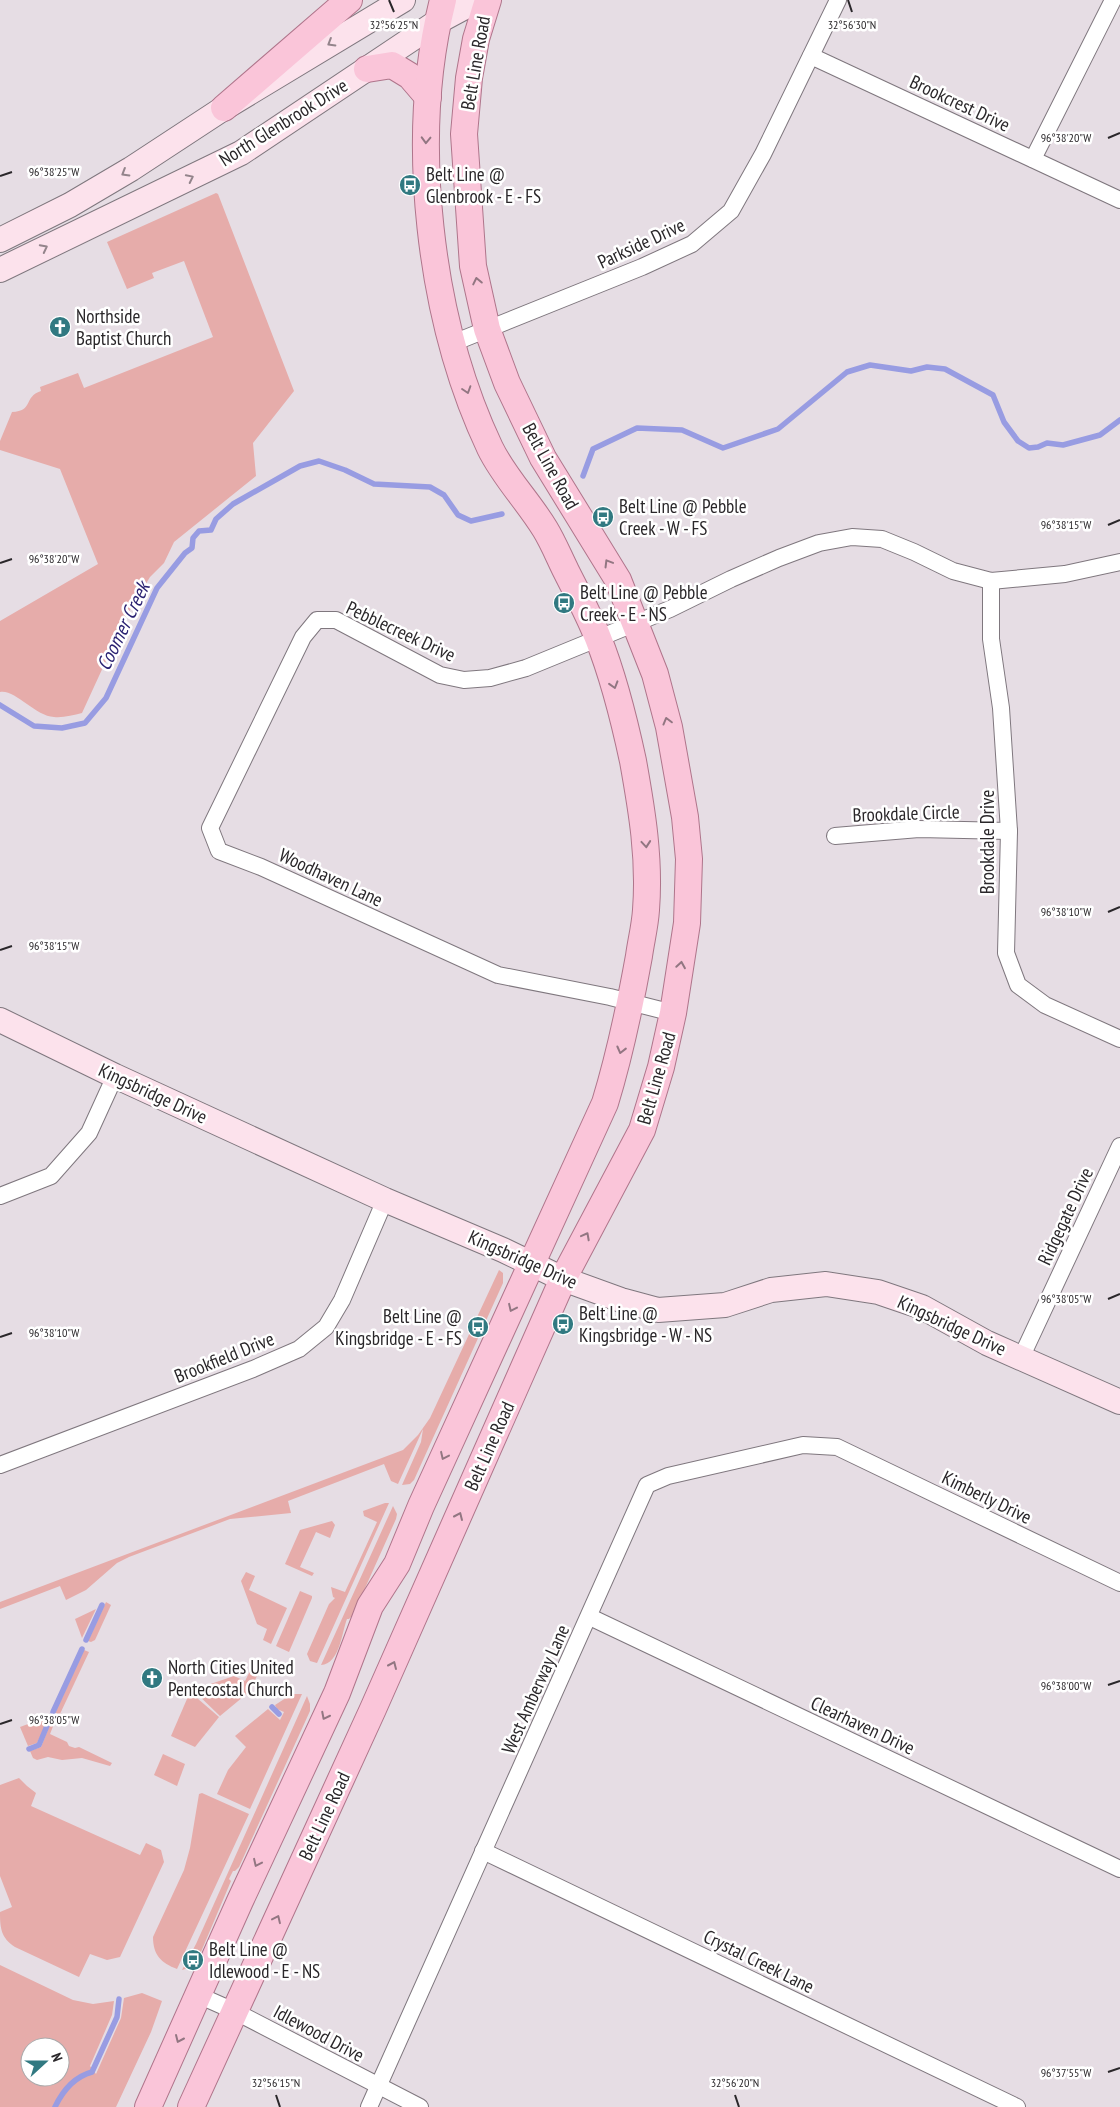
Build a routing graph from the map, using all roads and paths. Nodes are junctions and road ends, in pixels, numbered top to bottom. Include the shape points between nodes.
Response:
1 (349, 0) edge
2 (403, 0) edge
3 (478, 0) edge
4 (488, 0) edge
5 (838, 0) edge
6 (1113, 0) edge
7 (440, 11) edge
8 (811, 56) junction
9 (367, 68) junction
10 (428, 97) junction
11 (224, 108) junction
12 (1033, 159) junction
13 (1120, 200) edge
14 (0, 240) edge
15 (0, 270) edge
16 (487, 329) junction
17 (452, 343) junction
18 (1120, 562) edge
19 (991, 581) junction
20 (317, 620) joint
21 (636, 623) junction
22 (599, 639) junction
23 (1009, 831) junction
24 (835, 836) dead end
25 (631, 1002) junction
26 (673, 1013) junction
27 (0, 1020) edge
28 (1120, 1038) edge
29 (115, 1076) junction
30 (1120, 1146) edge
31 (0, 1196) edge
32 (386, 1200) junction
33 (532, 1264) junction
34 (563, 1279) junction
35 (1021, 1358) junction
36 (1120, 1402) edge
37 (836, 1447) joint
38 (0, 1464) edge
39 (1120, 1583) edge
40 (590, 1617) junction
41 (337, 1693) junction
42 (373, 1709) junction
43 (483, 1851) junction
44 (1120, 1869) edge
45 (198, 1994) junction
46 (234, 2011) junction
47 (378, 2087) junction
48 (148, 2107) edge
49 (191, 2107) edge
50 (369, 2107) edge
51 (420, 2107) edge
52 (1017, 2107) edge

1 - 11 main road
2 -> 11 street
3 - 7 street, North Glenbrook Drive
16 -> 4 main road, Belt Line Road via 473,266 464,134 469,78
5 - 8 street, Parkside Drive
6 - 12 street
7 - 9 street, North Glenbrook Drive
7 - 10 main road, Belt Line Road
8 - 12 street, Brookcrest Drive
8 - 16 street, Parkside Drive via 731,211 692,244
9 - 10 main road via 392,65 410,76
15 -> 9 street, North Glenbrook Drive via 241,153
10 -> 17 main road, Belt Line Road via 426,164 430,232
11 -> 14 street via 70,206
12 - 13 street, Brookcrest Drive
16 - 17 street, Parkside Drive
21 -> 16 main road, Belt Line Road via 618,580 543,458 507,383
17 -> 22 main road, Belt Line Road via 490,449 545,529
18 - 19 street, Pebblecreek Drive via 1065,574
19 - 21 street, Pebblecreek Drive via 953,571 882,539 852,536 819,543 779,558
19 - 23 street, Brookdale Drive via 991,639 1001,708
20 - 22 street, Pebblecreek Drive via 336,620 440,675 464,680 490,678 526,668
20 - 25 street, Woodhaven Lane via 304,637 210,828 219,851 498,975
21 - 22 street, Pebblecreek Drive
26 -> 21 main road, Belt Line Road via 688,902 689,859 669,727 655,674
22 -> 25 main road, Belt Line Road via 616,687 644,822 648,857 646,911
23 - 24 street, Brookdale Circle via 919,829
23 - 28 street, Brookdale Drive via 1006,953 1018,984 1045,1005
25 - 26 street, Woodhaven Lane
25 -> 33 main road, Belt Line Road via 605,1103
34 -> 26 main road, Belt Line Road via 642,1130
27 - 29 street, Kingsbridge Drive
29 - 31 street via 89,1133 51,1176
29 - 32 street, Kingsbridge Drive
30 - 35 street, Ridgegate Drive
32 - 33 street, Kingsbridge Drive
32 - 38 street, Brookfield Drive via 342,1300 326,1327 305,1345 253,1369
33 - 34 street, Kingsbridge Drive
33 -> 41 main road, Belt Line Road via 398,1564 370,1606
34 - 35 street, Kingsbridge Drive via 658,1310 725,1306 771,1290 826,1284 878,1292 922,1307
42 -> 34 main road, Belt Line Road
35 - 36 street, Kingsbridge Drive
37 - 39 street, Kimberly Drive
37 - 40 street, West Amberway Lane via 804,1445 668,1476 647,1485
40 - 43 street, West Amberway Lane
40 - 44 street, Clearhaven Drive
41 - 42 main road
41 -> 45 main road, Belt Line Road
46 -> 42 main road, Belt Line Road
43 - 47 street, West Amberway Lane
43 - 52 street, Crystal Creek Lane
45 - 46 street, Idlewood Drive
45 -> 48 main road, Belt Line Road
46 - 47 street, Idlewood Drive
46 - 49 main road, Belt Line Road
47 - 50 street, West Amberway Lane
47 - 51 street, Idlewood Drive

